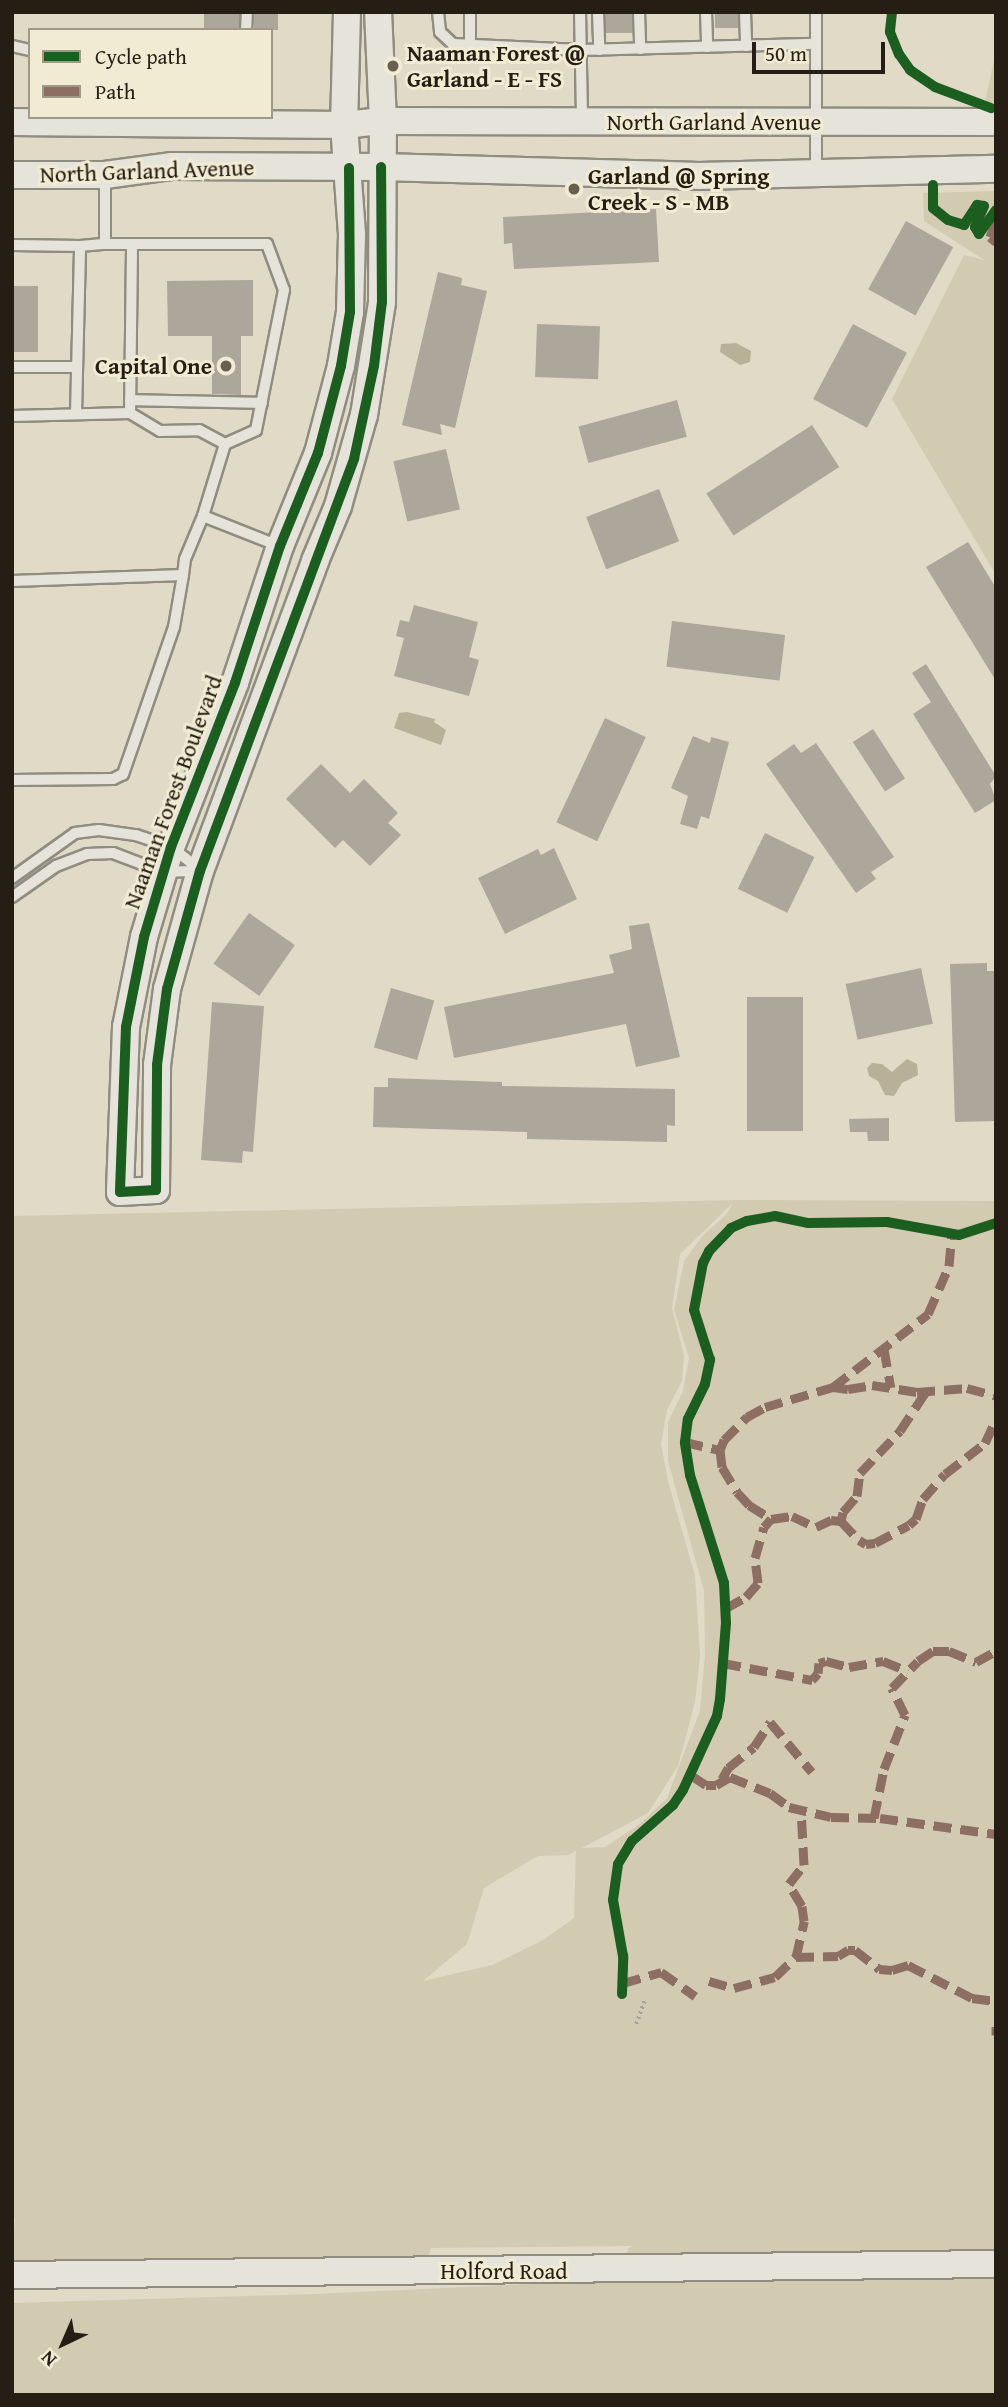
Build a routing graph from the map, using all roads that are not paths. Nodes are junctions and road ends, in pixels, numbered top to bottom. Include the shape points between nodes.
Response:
1 (347, 12) edge
2 (378, 12) edge
3 (438, 12) edge
4 (470, 12) edge
5 (580, 12) edge
6 (598, 12) edge
7 (639, 12) edge
8 (706, 12) edge
9 (745, 12) edge
10 (816, 12) edge
11 (816, 44) junction
12 (471, 45) junction
13 (746, 46) junction
14 (707, 47) junction
15 (640, 49) junction
16 (581, 50) junction
17 (599, 50) junction
18 (383, 121) junction
19 (12, 122) edge
20 (582, 122) junction
21 (817, 122) junction
22 (996, 122) edge
23 (344, 125) junction
24 (381, 167) junction
25 (349, 168) junction
26 (996, 169) edge
27 (816, 173) junction
28 (12, 175) edge
29 (105, 175) junction
30 (105, 244) junction
31 (132, 244) junction
32 (12, 245) edge
33 (80, 246) junction
34 (12, 367) edge
35 (77, 367) junction
36 (130, 401) junction
37 (262, 403) junction
38 (130, 413) junction
39 (76, 414) junction
40 (12, 416) edge
41 (225, 443) junction
42 (203, 516) junction
43 (280, 546) junction
44 (315, 561) junction
45 (183, 575) junction
46 (12, 581) edge
47 (12, 780) edge
48 (167, 860) junction
49 (200, 871) junction
50 (12, 878) edge
51 (12, 897) edge
52 (996, 2264) edge
53 (12, 2275) edge

1 - 23 street, Naaman Forest Boulevard
2 - 18 street, Naaman Forest Boulevard
3 - 12 lane via 440,32 446,39
4 - 12 lane
5 - 16 lane
6 - 17 lane
7 - 15 lane
8 - 14 lane
9 - 13 lane
10 - 11 lane
11 - 13 lane
11 - 21 lane
12 - 16 lane
13 - 14 lane
14 - 15 lane
15 - 17 lane
16 - 17 lane
16 - 20 lane
18 - 20 street, North Garland Avenue
18 - 23 street, North Garland Avenue
18 - 24 street, Naaman Forest Boulevard
19 - 23 street, North Garland Avenue
20 - 21 street, North Garland Avenue
21 - 22 street, North Garland Avenue
21 - 27 lane
23 - 25 street, Naaman Forest Boulevard
24 - 25 street, North Garland Avenue
24 - 27 street, North Garland Avenue via 699,176
24 - 44 street, Naaman Forest Boulevard via 382,302 374,366 354,459
25 - 29 street, North Garland Avenue via 172,166
25 - 43 street, Naaman Forest Boulevard via 350,312 341,366 318,453
26 - 27 street, North Garland Avenue
28 - 29 street, North Garland Avenue
29 - 30 lane
30 - 31 lane
30 - 33 lane
31 - 36 lane
31 - 37 lane via 267,244 284,290
32 - 33 lane
33 - 35 lane
34 - 35 lane
35 - 39 lane
36 - 37 lane
36 - 38 lane
37 - 41 lane via 256,430
38 - 39 lane
38 - 41 lane via 160,431 199,430
39 - 40 lane
41 - 42 lane
42 - 43 lane
42 - 45 lane
43 - 44 street
43 - 48 street, Naaman Forest Boulevard via 235,683
44 - 49 street, Naaman Forest Boulevard
45 - 46 lane
45 - 47 lane via 171,638 123,774 113,779
48 - 49 lane
48 - 49 lane
48 - 49 street, Naaman Forest Boulevard via 134,975 126,1027 120,1192 156,1190 160,1027
48 - 50 lane via 112,830 75,833
48 - 51 lane via 88,854 56,866
52 - 53 street, Holford Road

